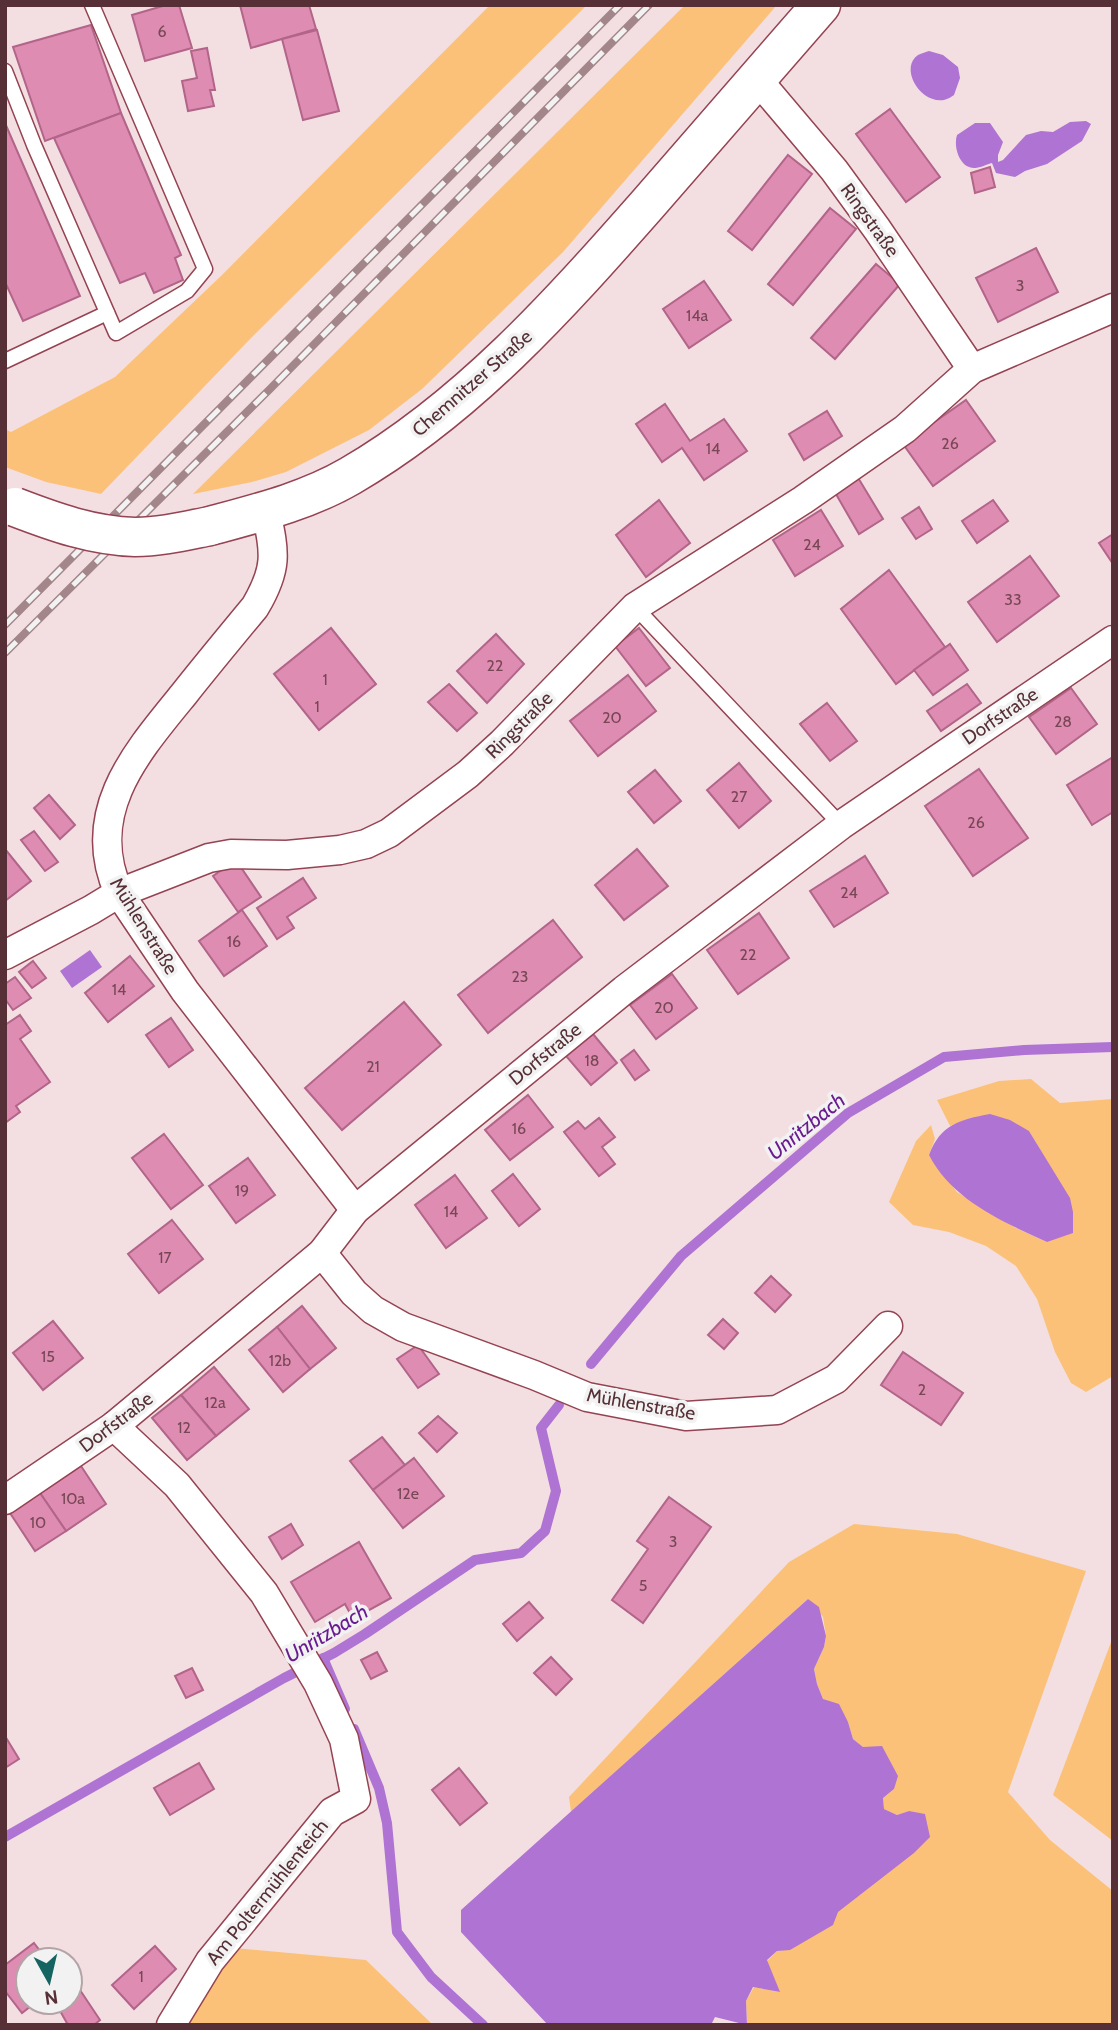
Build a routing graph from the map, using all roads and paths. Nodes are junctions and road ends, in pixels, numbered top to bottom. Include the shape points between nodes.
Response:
1 (92, 5) edge
2 (821, 5) edge
3 (5, 71) edge
4 (757, 79) junction
5 (1113, 308) edge
6 (107, 313) junction
7 (5, 361) edge
8 (972, 369) junction
9 (10, 505) edge
10 (266, 511) junction
11 (635, 607) junction
12 (1113, 640) edge
13 (841, 825) junction
14 (119, 893) junction
15 (5, 955) edge
16 (355, 1210) junction
17 (322, 1253) junction
18 (888, 1326) dead end
19 (114, 1426) junction
20 (5, 1500) edge
21 (171, 2025) edge

1 - 6 lane via 205,269 187,291 116,333
2 - 4 main road, Chemnitzer Straße
3 - 6 lane
4 - 8 street, Ringstraße via 834,170
4 - 10 main road, Chemnitzer Straße via 575,287 441,415 348,477
5 - 8 street, Ringstraße
6 - 7 lane
8 - 11 street, Ringstraße via 905,429
9 - 10 main road, Chemnitzer Straße, bridge via 64,526 135,537 210,526
10 - 14 street, Mühlenstraße via 274,561 268,585 144,743 119,785 107,830 107,855
11 - 13 lane
11 - 14 street, Ringstraße via 502,743 389,833 340,850 220,856
12 - 13 street, Dorfstraße
13 - 16 street, Dorfstraße via 624,990
14 - 15 street, Ringstraße
14 - 16 street, Mühlenstraße via 185,991
16 - 17 street, Dorfstraße
17 - 18 street, Mühlenstraße via 354,1293 403,1327 587,1397 686,1416 777,1410 836,1378
17 - 19 street, Dorfstraße
19 - 20 street, Dorfstraße
19 - 21 street, Am Poltermühlenteich via 177,1485 264,1592 318,1683 344,1739 356,1799 332,1812 314,1833 210,1961

